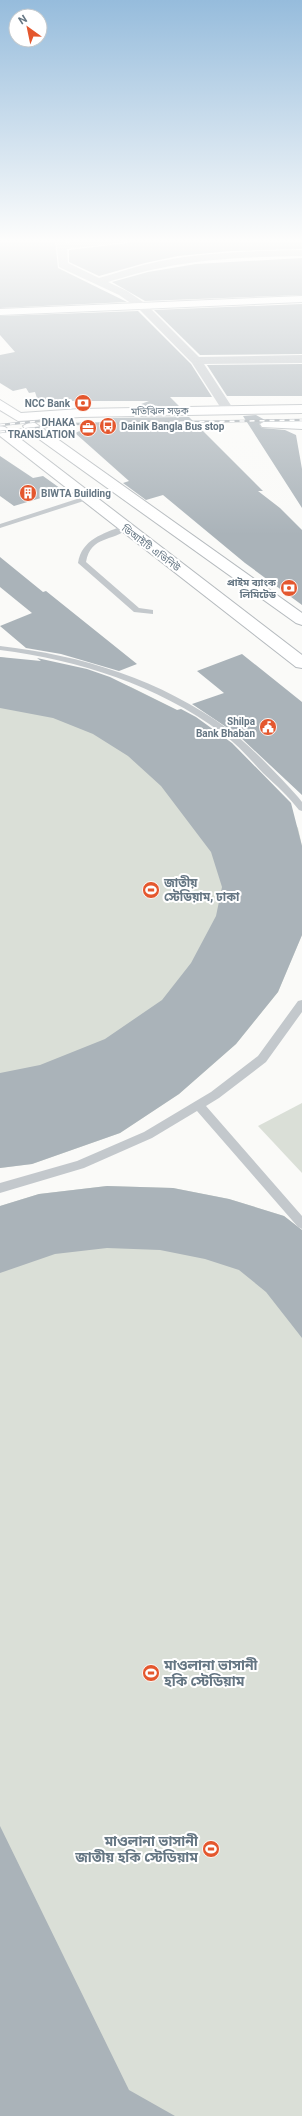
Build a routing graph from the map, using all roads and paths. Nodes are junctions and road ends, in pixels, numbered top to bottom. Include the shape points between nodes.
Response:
1 (173, 338) edge
2 (302, 359) edge
3 (196, 361) junction
4 (0, 404) edge
5 (302, 409) edge
6 (228, 410) junction
7 (18, 417) junction
8 (208, 424) dead end
9 (255, 424) dead end
10 (302, 425) edge
11 (30, 426) junction
12 (0, 427) edge
13 (86, 499) junction
14 (0, 526) edge
15 (125, 528) junction
16 (150, 612) dead end
17 (302, 620) edge
18 (0, 648) edge
19 (302, 663) edge
20 (302, 808) edge
21 (302, 1004) edge
22 (198, 1105) junction
23 (0, 1188) edge
24 (302, 1224) edge

1 - 3 street
2 - 3 street
3 - 6 street
4 - 7 main road
5 - 6 main road, মতিঝিল সড়ক
6 - 7 main road, মতিঝিল সড়ক
7 - 11 main road
7 - 12 main road, মতিঝিল সড়ক
8 - 11 main road, মতিঝিল সড়ক via 96,422
9 - 10 main road
11 - 12 main road, মতিঝিল সড়ক
11 - 17 main road
12 - 13 main road, ডিআইটি এভিনিউ
13 - 14 lane
13 - 15 main road, ডিআইটি এভিনিউ
15 - 16 lane via 90,544 82,552 82,563 137,610
15 - 19 main road, ডিআইটি এভিনিউ
18 - 20 lane via 53,655 78,662 124,678 194,710 225,731
21 - 22 lane via 262,1059
22 - 23 lane via 148,1136 80,1165
22 - 24 lane

